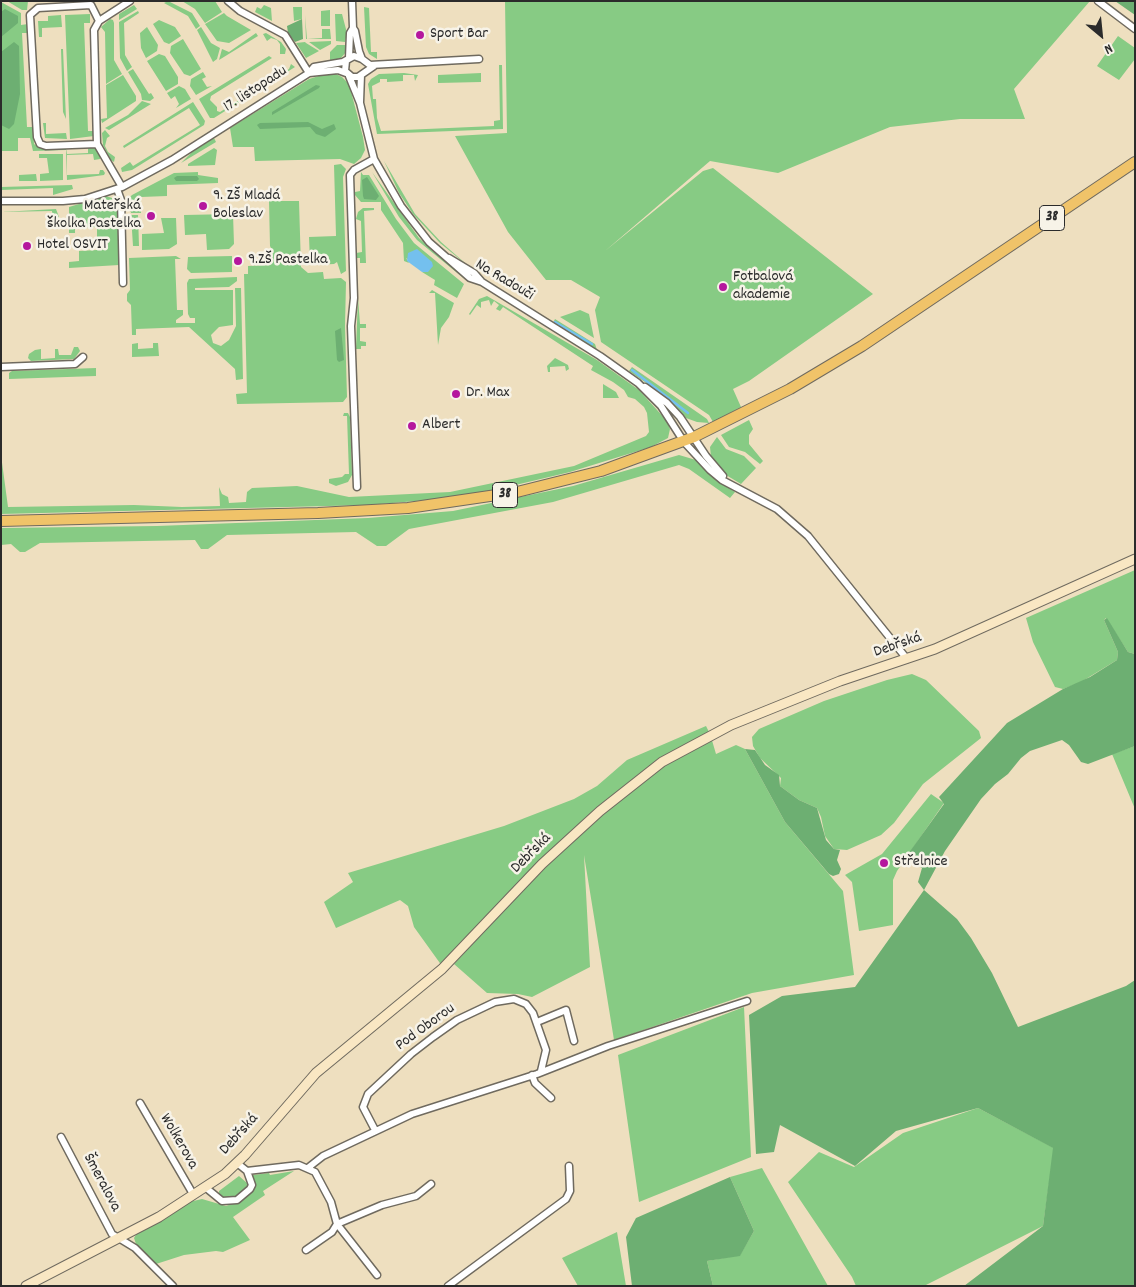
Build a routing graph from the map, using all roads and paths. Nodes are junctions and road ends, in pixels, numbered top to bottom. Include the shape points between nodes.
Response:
1 (130, 1) edge
2 (228, 1) edge
3 (352, 1) edge
4 (1098, 1) edge
5 (99, 21) junction
6 (353, 28) junction
7 (1135, 29) edge
8 (479, 59) dead end
9 (347, 60) junction
10 (363, 60) junction
11 (374, 66) junction
12 (309, 73) junction
13 (348, 74) junction
14 (362, 74) junction
15 (360, 103) junction
16 (97, 144) junction
17 (374, 160) junction
18 (1135, 162) edge
19 (119, 188) junction
20 (1, 201) edge
21 (124, 283) dead end
22 (83, 357) dead end
23 (1, 367) edge
24 (638, 383) junction
25 (694, 437) junction
26 (684, 442) junction
27 (734, 485) junction
28 (357, 487) dead end
29 (1, 521) edge
30 (1135, 559) edge
31 (908, 659) junction
32 (747, 1002) dead end
33 (537, 1022) junction
34 (574, 1041) dead end
35 (541, 1071) junction
36 (532, 1075) junction
37 (551, 1098) dead end
38 (140, 1103) dead end
39 (376, 1130) junction
40 (61, 1137) dead end
41 (237, 1163) junction
42 (569, 1166) dead end
43 (309, 1167) junction
44 (248, 1171) junction
45 (431, 1184) dead end
46 (206, 1187) junction
47 (193, 1194) junction
48 (337, 1224) junction
49 (119, 1238) junction
50 (306, 1250) dead end
51 (378, 1275) dead end
52 (26, 1286) edge
53 (173, 1286) edge
54 (448, 1286) edge

1 - 5 street
2 - 12 street, 17. listopadu via 240,11 284,34
3 - 6 street
4 - 7 street
5 - 16 street via 94,30
5 - 16 street via 91,5 38,8 30,15 40,144
6 - 9 street
6 - 10 street
8 - 11 street
9 - 10 street via 354,56
9 - 12 street via 314,67
9 - 13 street via 344,68
10 - 11 street
10 - 14 street
11 - 14 street
12 - 13 street via 338,70
12 - 19 street, 17. listopadu via 172,160
13 - 14 street via 355,77
13 - 15 street
14 - 15 street
15 - 17 street
16 - 19 street
17 - 24 street, Na Radouči via 409,217 445,256
17 - 28 street via 350,175
18 - 25 main road, 38 via 862,346 773,399
19 - 20 street, 17. listopadu via 85,199
19 - 21 street
22 - 23 street via 75,364
24 - 25 street via 666,402
24 - 26 street, Na Radouči via 661,406
25 - 26 main road, 38
25 - 27 street via 715,468
26 - 27 street, Na Radouči via 710,470
26 - 29 main road, 38 via 570,480 442,505 344,512
27 - 31 street via 776,509 808,536
30 - 31 main road, Debřská
31 - 41 main road, Debřská via 840,681 731,725 643,775 542,864 442,969 316,1073
32 - 35 street
33 - 34 street via 566,1010
33 - 35 street, Pod Oborou via 546,1050
33 - 39 street, Pod Oborou via 526,1004 508,999 488,1005 444,1029 368,1094 363,1107
35 - 36 street
36 - 37 street via 535,1083
36 - 39 street via 445,1102
38 - 47 street, Wolkerova
39 - 43 street via 323,1156
40 - 49 street, Šmeralova via 112,1234
41 - 44 street
41 - 46 main road, Debřská
42 - 54 street via 570,1191 562,1203
43 - 44 street via 299,1165
43 - 48 street via 320,1179 336,1214
44 - 46 street via 252,1185 237,1200 222,1201
45 - 48 street via 416,1196 382,1205
46 - 47 main road, Debřská
47 - 49 main road, Debřská
48 - 50 street via 332,1232
48 - 51 street
49 - 52 main road, Debřská
49 - 53 street via 135,1248

